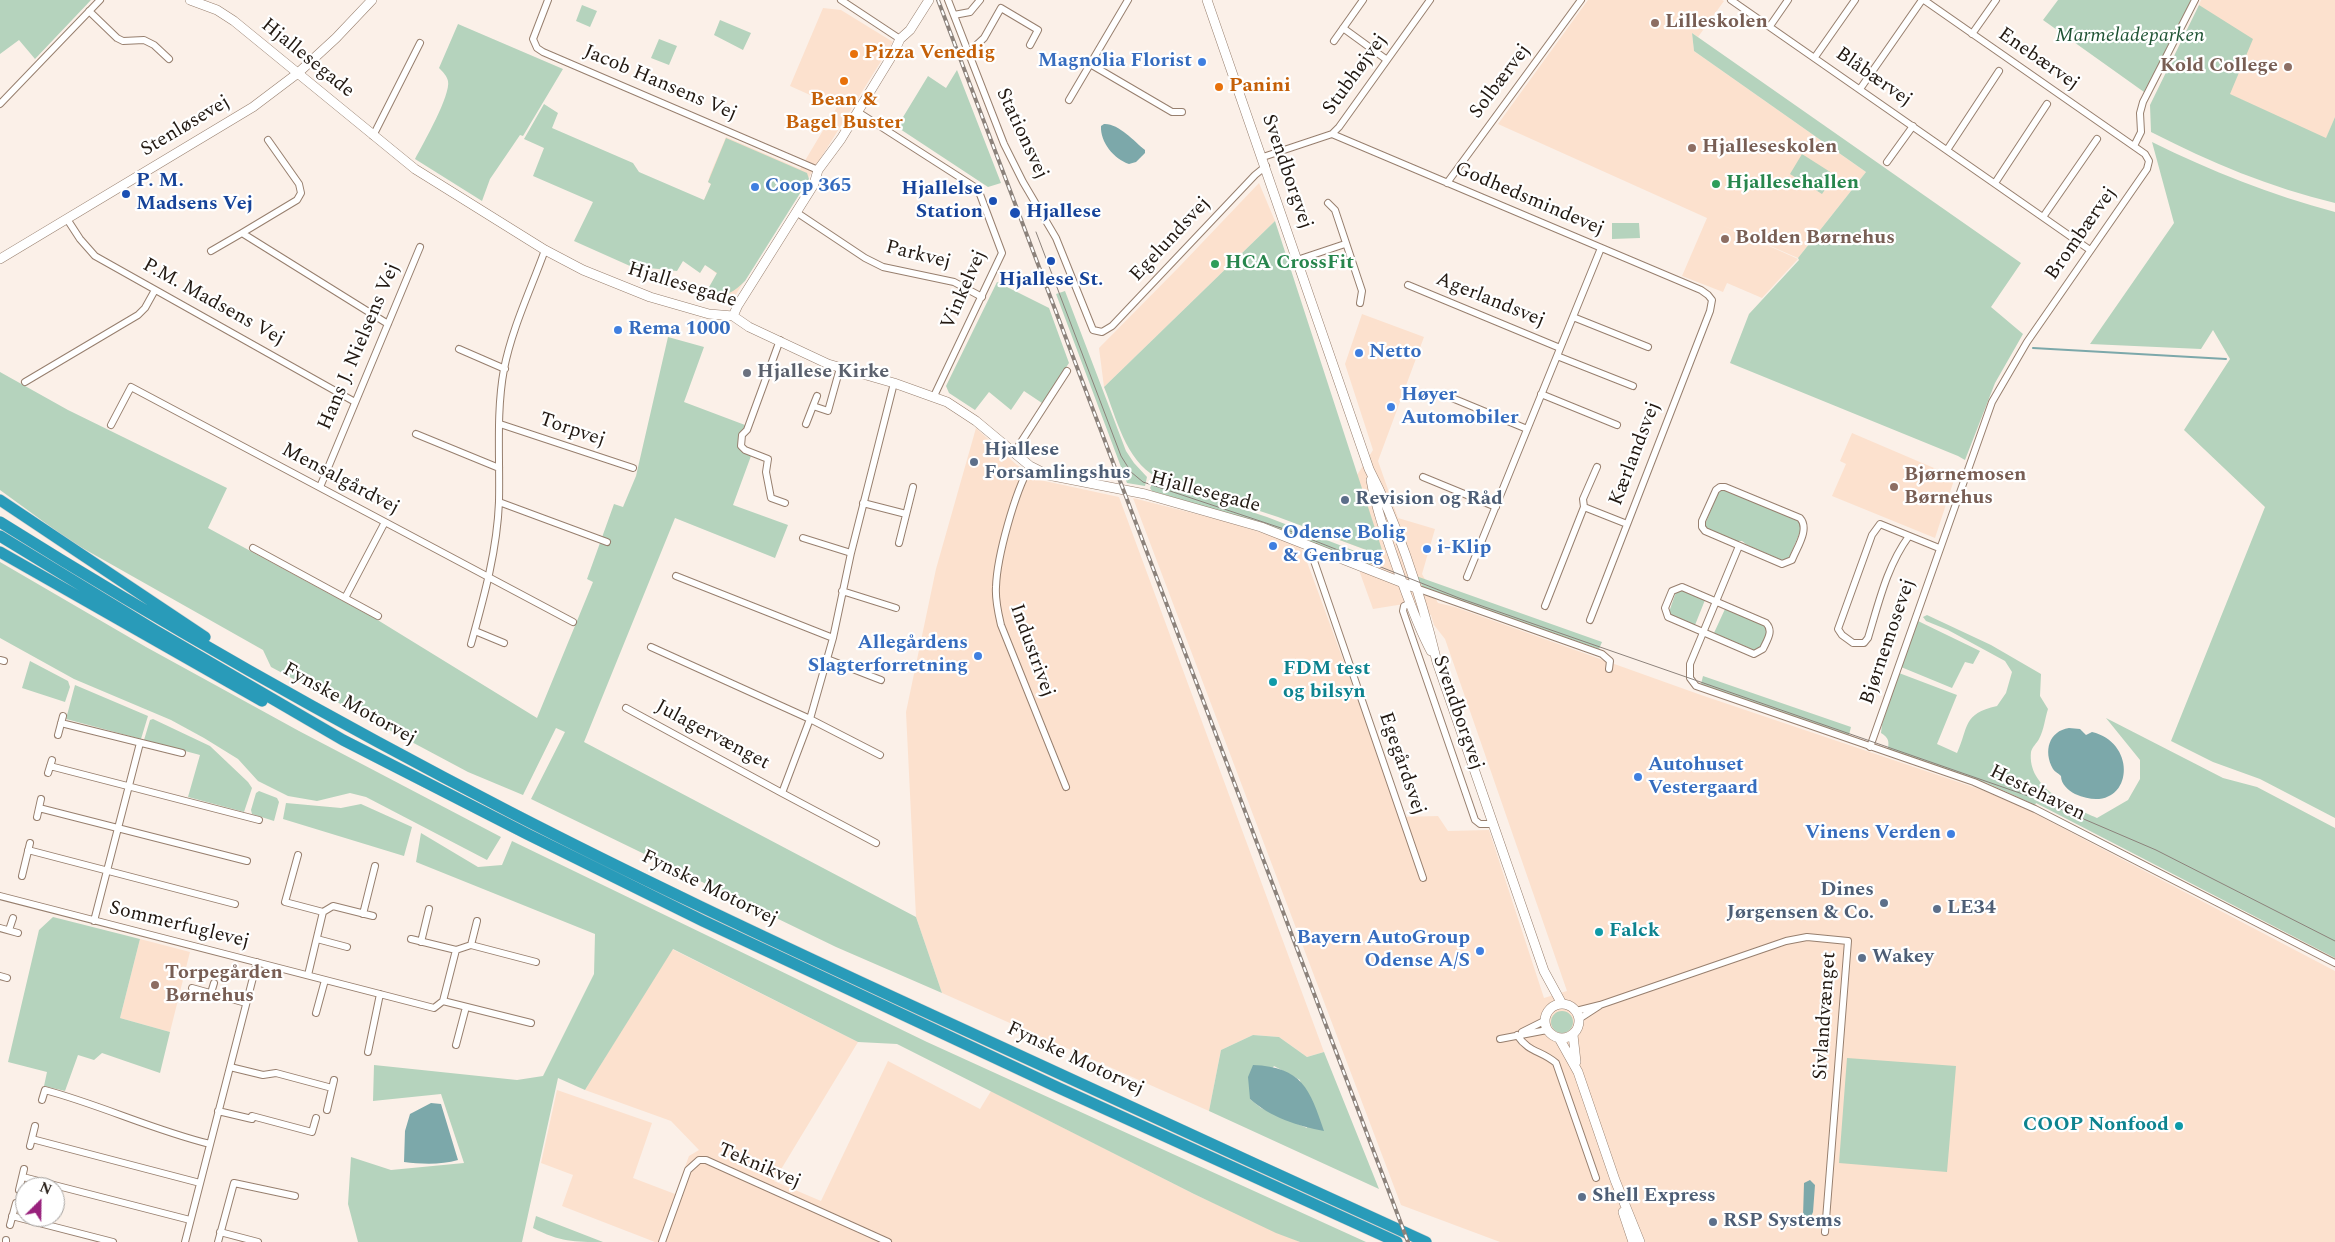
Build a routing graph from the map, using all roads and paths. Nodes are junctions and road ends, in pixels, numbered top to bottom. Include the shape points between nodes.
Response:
1 (100, 0) edge
2 (190, 0) edge
3 (372, 0) edge
4 (548, 0) edge
5 (841, 0) edge
6 (929, 0) edge
7 (948, 0) edge
8 (980, 0) edge
9 (1128, 0) edge
10 (1208, 0) edge
11 (1363, 0) edge
12 (1430, 0) edge
13 (1581, 0) edge
14 (1731, 0) edge
15 (1788, 0) edge
16 (1855, 0) edge
17 (1923, 0) edge
18 (1996, 0) edge
19 (2195, 0) edge
20 (89, 11) junction
21 (954, 15) junction
22 (1770, 26) junction
23 (1343, 28) junction
24 (1972, 34) junction
25 (900, 38) junction
26 (1334, 41) dead end
27 (420, 43) dead end
28 (1030, 45) dead end
29 (968, 53) junction
30 (1815, 57) junction
31 (170, 59) dead end
32 (1387, 60) junction
33 (1090, 64) junction
34 (1999, 71) dead end
35 (298, 73) junction
36 (1860, 89) junction
37 (1070, 100) dead end
38 (0, 104) edge
39 (2047, 104) dead end
40 (858, 112) junction
41 (1182, 112) dead end
42 (1913, 126) junction
43 (1332, 134) junction
44 (373, 136) junction
45 (2097, 139) dead end
46 (268, 140) dead end
47 (2134, 146) junction
48 (1947, 150) junction
49 (1262, 157) junction
50 (1888, 162) dead end
51 (1266, 166) junction
52 (818, 170) junction
53 (1447, 183) junction
54 (1995, 183) junction
55 (1328, 202) dead end
56 (796, 212) junction
57 (2042, 217) junction
58 (68, 219) junction
59 (242, 233) junction
60 (1345, 244) junction
61 (420, 247) dead end
62 (1601, 248) junction
63 (545, 250) junction
64 (2090, 250) junction
65 (211, 251) dead end
66 (0, 259) edge
67 (1298, 260) junction
68 (1408, 285) dead end
69 (155, 290) junction
70 (982, 298) junction
71 (1712, 300) joint
72 (1360, 303) dead end
73 (733, 316) junction
74 (1573, 317) junction
75 (388, 324) junction
76 (1099, 332) joint
77 (780, 340) junction
78 (2027, 342) joint
79 (1648, 347) dead end
80 (1560, 348) junction
81 (459, 349) dead end
82 (1557, 356) junction
83 (840, 368) junction
84 (504, 369) junction
85 (1067, 372) dead end
86 (25, 382) dead end
87 (894, 383) junction
88 (1633, 386) dead end
89 (1541, 394) junction
90 (817, 396) dead end
91 (934, 396) junction
92 (1452, 398) dead end
93 (355, 402) junction
94 (813, 406) junction
95 (500, 424) junction
96 (806, 424) dead end
97 (111, 425) dead end
98 (1617, 425) dead end
99 (1527, 429) junction
100 (416, 434) dead end
101 (1014, 453) junction
102 (1030, 466) junction
103 (1597, 467) dead end
104 (499, 468) junction
105 (633, 468) dead end
106 (1369, 469) junction
107 (1424, 477) dead end
108 (320, 487) junction
109 (913, 488) dead end
110 (0, 500) edge
111 (499, 502) junction
112 (785, 503) dead end
113 (863, 504) junction
114 (1584, 506) junction
115 (1496, 507) junction
116 (906, 514) junction
117 (0, 522) edge
118 (385, 522) junction
119 (1627, 524) junction
120 (0, 536) edge
121 (1910, 536) junction
122 (803, 538) dead end
123 (607, 542) dead end
124 (899, 543) dead end
125 (1739, 546) junction
126 (253, 548) dead end
127 (1315, 548) junction
128 (1939, 548) junction
129 (0, 552) edge
130 (851, 553) junction
131 (676, 576) dead end
132 (1467, 577) dead end
133 (490, 578) junction
134 (1403, 583) junction
135 (1416, 588) junction
136 (842, 591) junction
137 (345, 598) junction
138 (1716, 601) junction
139 (1410, 603) junction
140 (1545, 606) dead end
141 (896, 608) dead end
142 (378, 616) dead end
143 (1590, 620) dead end
144 (573, 622) dead end
145 (475, 631) junction
146 (1702, 632) junction
147 (832, 638) junction
148 (504, 643) dead end
149 (471, 644) dead end
150 (651, 647) dead end
151 (827, 659) junction
152 (1436, 662) junction
153 (1609, 669) dead end
154 (881, 680) dead end
155 (309, 705) junction
156 (626, 708) dead end
157 (810, 719) junction
158 (58, 735) dead end
159 (343, 740) junction
160 (140, 743) junction
161 (1870, 747) junction
162 (182, 753) dead end
163 (880, 755) dead end
164 (50, 766) dead end
165 (129, 786) junction
166 (1066, 786) dead end
167 (782, 793) junction
168 (41, 799) dead end
169 (39, 808) junction
170 (37, 817) dead end
171 (259, 820) dead end
172 (1492, 824) junction
173 (118, 828) junction
174 (30, 842) dead end
175 (876, 843) dead end
176 (28, 850) junction
177 (298, 855) dead end
178 (247, 861) dead end
179 (375, 866) dead end
180 (107, 871) junction
181 (22, 876) dead end
182 (1424, 878) dead end
183 (0, 896) edge
184 (236, 904) dead end
185 (429, 909) dead end
186 (323, 912) junction
187 (363, 914) junction
188 (373, 916) dead end
189 (12, 918) dead end
190 (477, 920) dead end
191 (94, 921) junction
192 (0, 928) edge
193 (9, 930) junction
194 (18, 933) dead end
195 (317, 940) junction
196 (411, 940) dead end
197 (421, 942) junction
198 (471, 945) junction
199 (347, 947) dead end
200 (456, 950) junction
201 (257, 962) junction
202 (536, 962) dead end
203 (2335, 963) edge
204 (308, 975) junction
205 (1547, 979) junction
206 (325, 980) junction
207 (214, 983) dead end
208 (192, 988) dead end
209 (211, 993) junction
210 (380, 994) junction
211 (443, 1001) junction
212 (246, 1002) junction
213 (1562, 1004) junction
214 (466, 1007) junction
215 (1551, 1008) junction
216 (316, 1013) dead end
217 (1578, 1015) junction
218 (531, 1023) dead end
219 (1546, 1025) junction
220 (1517, 1035) junction
221 (1573, 1035) junction
222 (1559, 1038) junction
223 (1500, 1039) dead end
224 (456, 1045) dead end
225 (368, 1052) dead end
226 (230, 1066) junction
227 (1578, 1072) junction
228 (334, 1080) dead end
229 (332, 1088) junction
230 (42, 1100) dead end
231 (327, 1110) dead end
232 (218, 1111) junction
233 (316, 1118) dead end
234 (35, 1126) dead end
235 (210, 1144) junction
236 (24, 1169) dead end
237 (22, 1177) edge
238 (1596, 1178) dead end
239 (1615, 1180) junction
240 (200, 1183) junction
241 (65, 1188) edge
242 (295, 1196) dead end
243 (15, 1206) edge
244 (12, 1216) junction
245 (190, 1220) junction
246 (10, 1225) dead end
247 (220, 1232) junction
248 (1825, 1232) dead end
249 (113, 1242) edge
250 (185, 1242) edge
251 (218, 1242) edge
252 (258, 1242) edge
253 (662, 1242) edge
254 (888, 1242) edge
255 (1397, 1242) edge
256 (1426, 1242) edge
257 (1632, 1242) edge
258 (1640, 1242) edge

1 - 20 street
2 - 35 street, Hjallesegade via 217,10 234,21
3 - 35 street, Stenløsevej
4 - 52 street, Jacob Hansens Vej via 533,39 543,52
5 - 25 street
6 - 25 street via 910,30
7 - 21 street, Stationsvej
8 - 21 street via 970,12
9 - 33 street
10 - 49 street, Svendborgvej
11 - 23 street
12 - 32 street, Stubhøjvej
13 - 53 street, Solbærvej
14 - 22 street, Blåbærvej
15 - 22 street
16 - 30 street, Blåbærvej
17 - 24 street, Enebærvej
17 - 36 street
18 - 24 street
19 - 47 street via 2145,96 2140,113 2141,132
20 - 31 street via 116,38 144,40
20 - 38 street
21 - 29 street, Stationsvej
22 - 30 street, Blåbærvej
23 - 26 street
23 - 32 street
24 - 47 street, Enebærvej
25 - 40 street
27 - 44 street
28 - 29 street via 1038,30 1001,8 984,38
29 - 76 street, Stationsvej via 1004,144 1056,238 1090,326
30 - 36 street, Blåbærvej
32 - 43 street, Stubhøjvej
33 - 37 street
33 - 41 street via 1172,112
34 - 48 street
35 - 44 street, Hjallesegade
35 - 58 street, Stenløsevej via 253,107
36 - 42 street, Blåbærvej
39 - 54 street
40 - 52 street
40 - 70 street, Vinkelvej via 978,189 1002,253
42 - 48 street, Blåbærvej
42 - 50 street, Blåbærvej
43 - 49 street, Stubhøjvej
43 - 53 street, Godhedsmindevej
44 - 63 street, Hjallesegade via 440,186
45 - 57 street
46 - 59 street via 302,193 297,200
47 - 64 street, Brombærvej via 2149,161 2147,169
48 - 54 street, Blåbærvej
49 - 51 street, Svendborgvej
51 - 67 street, Svendborgvej
51 - 76 street, Egelundsvej via 1112,326
52 - 56 street via 814,184
53 - 62 street, Godhedsmindevej
54 - 57 street, Blåbærvej
55 - 60 street via 1335,210
56 - 70 street, Parkvej via 883,267 954,282
56 - 73 street
57 - 64 street, Blåbærvej
58 - 66 street, Stenløsevej
58 - 69 street, P.M. Madsens Vej via 95,256
59 - 65 street
59 - 75 street
60 - 67 street
60 - 72 street via 1362,291
61 - 75 street, Hans J. Nielsens Vej
62 - 71 street, Godhedsmindevej via 1700,290
62 - 74 street
63 - 73 street, Hjallesegade via 600,278 650,297 709,314
63 - 84 street
64 - 78 street, Brombærvej
67 - 106 street, Svendborgvej
68 - 80 street, Agerlandsvej
69 - 86 street via 138,315
69 - 93 street, P.M. Madsens Vej
70 - 91 street, Vinkelvej
71 - 119 street, Kærlandsvej
73 - 77 street, Hjallesegade via 748,327
74 - 79 street
74 - 80 street
75 - 93 street, Hans J. Nielsens Vej
77 - 83 street, Hjallesegade
77 - 112 street via 741,446 768,459 766,472 771,498
78 - 128 street, Bjørnemosevej via 1992,402
80 - 82 street
81 - 84 street
82 - 88 street
82 - 89 street
83 - 87 street, Hjallesegade
83 - 94 street via 828,411
84 - 95 street
85 - 101 street
87 - 91 street, Hjallesegade
87 - 113 street, Julagervænget
89 - 98 street
89 - 99 street
90 - 94 street
91 - 101 street, Hjallesegade via 976,421
92 - 99 street
93 - 108 street, Hans J. Nielsens Vej
94 - 96 street
95 - 104 street
95 - 105 street, Torpvej
97 - 108 street, Mensalgårdvej via 131,387
99 - 115 street
100 - 104 street
101 - 102 street, Hjallesegade
102 - 127 street, Hjallesegade via 1048,475 1210,511
102 - 166 street, Industrivej via 1019,488 999,566 997,605 1001,625
103 - 114 street via 1583,499
104 - 111 street
106 - 134 street, Svendborgvej via 1376,505
106 - 135 street, Svendborgvej via 1385,501
107 - 115 street
108 - 118 street, Mensalgårdvej
109 - 116 street
110 - 155 highway
111 - 123 street
111 - 133 street
113 - 116 street
113 - 130 street, Julagervænget
114 - 119 street
114 - 140 street
115 - 132 street
116 - 124 street
117 - 155 highway, Fynske Motorvej
118 - 133 street, Mensalgårdvej
118 - 137 street
119 - 143 street, Kærlandsvej
120 - 159 highway, Fynske Motorvej
121 - 121 street, Bjørnemosevej via 1880,524 1872,535 1839,621 1838,629 1853,643 1864,643 1868,638 1890,568
121 - 128 street, Bjørnemosevej
122 - 130 street
125 - 125 street via 1702,527 1720,487 1725,486 1784,511 1804,523 1805,529 1788,563 1782,564
125 - 138 street, Hestehaven
126 - 137 street
127 - 134 street, Hjallesegade
127 - 182 street, Egegårdsvej via 1313,558
128 - 161 street, Bjørnemosevej
129 - 159 highway via 212,674
130 - 136 street, Julagervænget
131 - 147 street
133 - 144 street, Mensalgårdvej
133 - 145 street
134 - 135 street, Hjallesegade
134 - 139 street, Svendborgvej
135 - 152 street, Svendborgvej
135 - 153 street via 1602,654 1610,661
136 - 141 street
136 - 147 street, Julagervænget
137 - 142 street
138 - 146 street, Hestehaven
138 - 146 street via 1680,588 1672,591 1665,608 1668,618
138 - 146 street via 1770,627 1763,649 1754,654
139 - 152 street, Svendborgvej
139 - 172 street, Svendborgvej via 1404,606 1403,611 1475,820 1480,824
145 - 148 street
145 - 149 street
146 - 161 street, Hestehaven via 1690,664 1692,683
147 - 151 street, Julagervænget
150 - 157 street
151 - 154 street
151 - 157 street, Julagervænget
152 - 172 street, Svendborgvej
155 - 256 highway, Fynske Motorvej via 511,813 708,910
156 - 167 street, Julagervænget
157 - 163 street
157 - 167 street, Julagervænget
158 - 160 street via 62,719
159 - 255 highway, Fynske Motorvej via 703,921
160 - 162 street
160 - 165 street
161 - 203 street, Hestehaven via 1974,782 2034,809
164 - 165 street
165 - 171 street
165 - 173 street
167 - 175 street, Julagervænget
168 - 169 street
169 - 170 street
169 - 173 street
172 - 205 street, Svendborgvej
173 - 178 street
173 - 180 street
174 - 176 street
176 - 180 street
176 - 181 street
177 - 186 street via 285,902
179 - 187 street
180 - 184 street
180 - 191 street
183 - 191 street, Sommerfuglevej
185 - 197 street
186 - 187 street via 333,906
186 - 195 street
187 - 188 street
189 - 193 street
190 - 198 street
191 - 201 street, Sommerfuglevej
192 - 193 street
193 - 194 street
195 - 199 street
195 - 204 street
196 - 197 street
197 - 200 street
198 - 200 street
198 - 202 street
200 - 211 street
201 - 204 street, Sommerfuglevej
201 - 212 street
204 - 206 street, Sommerfuglevej
205 - 213 street, Svendborgvej
205 - 215 street, Svendborgvej
206 - 210 street, Sommerfuglevej
206 - 216 street
207 - 209 street
208 - 209 street
209 - 212 street
210 - 211 street, Sommerfuglevej via 434,1008
210 - 225 street
211 - 214 street
212 - 226 street
213 - 215 street
213 - 217 street via 1571,1006
214 - 218 street
214 - 224 street
215 - 219 street via 1545,1016
217 - 221 street via 1577,1031
217 - 248 street, Sivlandvænget via 1786,941 1807,936 1848,941
219 - 220 street
219 - 222 street via 1551,1035
220 - 223 street
220 - 238 street via 1524,1045 1556,1063
221 - 222 street
221 - 227 street
222 - 227 street
226 - 229 street via 263,1075 276,1073
226 - 232 street
227 - 239 street
228 - 229 street
229 - 231 street
230 - 235 street via 45,1090
232 - 233 street via 252,1119 252,1116 312,1132
232 - 235 street
234 - 240 street via 31,1142
235 - 240 street
236 - 237 street
239 - 257 street
239 - 258 street
240 - 245 street
241 - 245 street
242 - 247 street via 234,1183
243 - 244 street
244 - 246 street
244 - 249 street
245 - 250 street
247 - 251 street
247 - 252 street
253 - 254 street, Teknikvej via 688,1170 699,1160 706,1160

